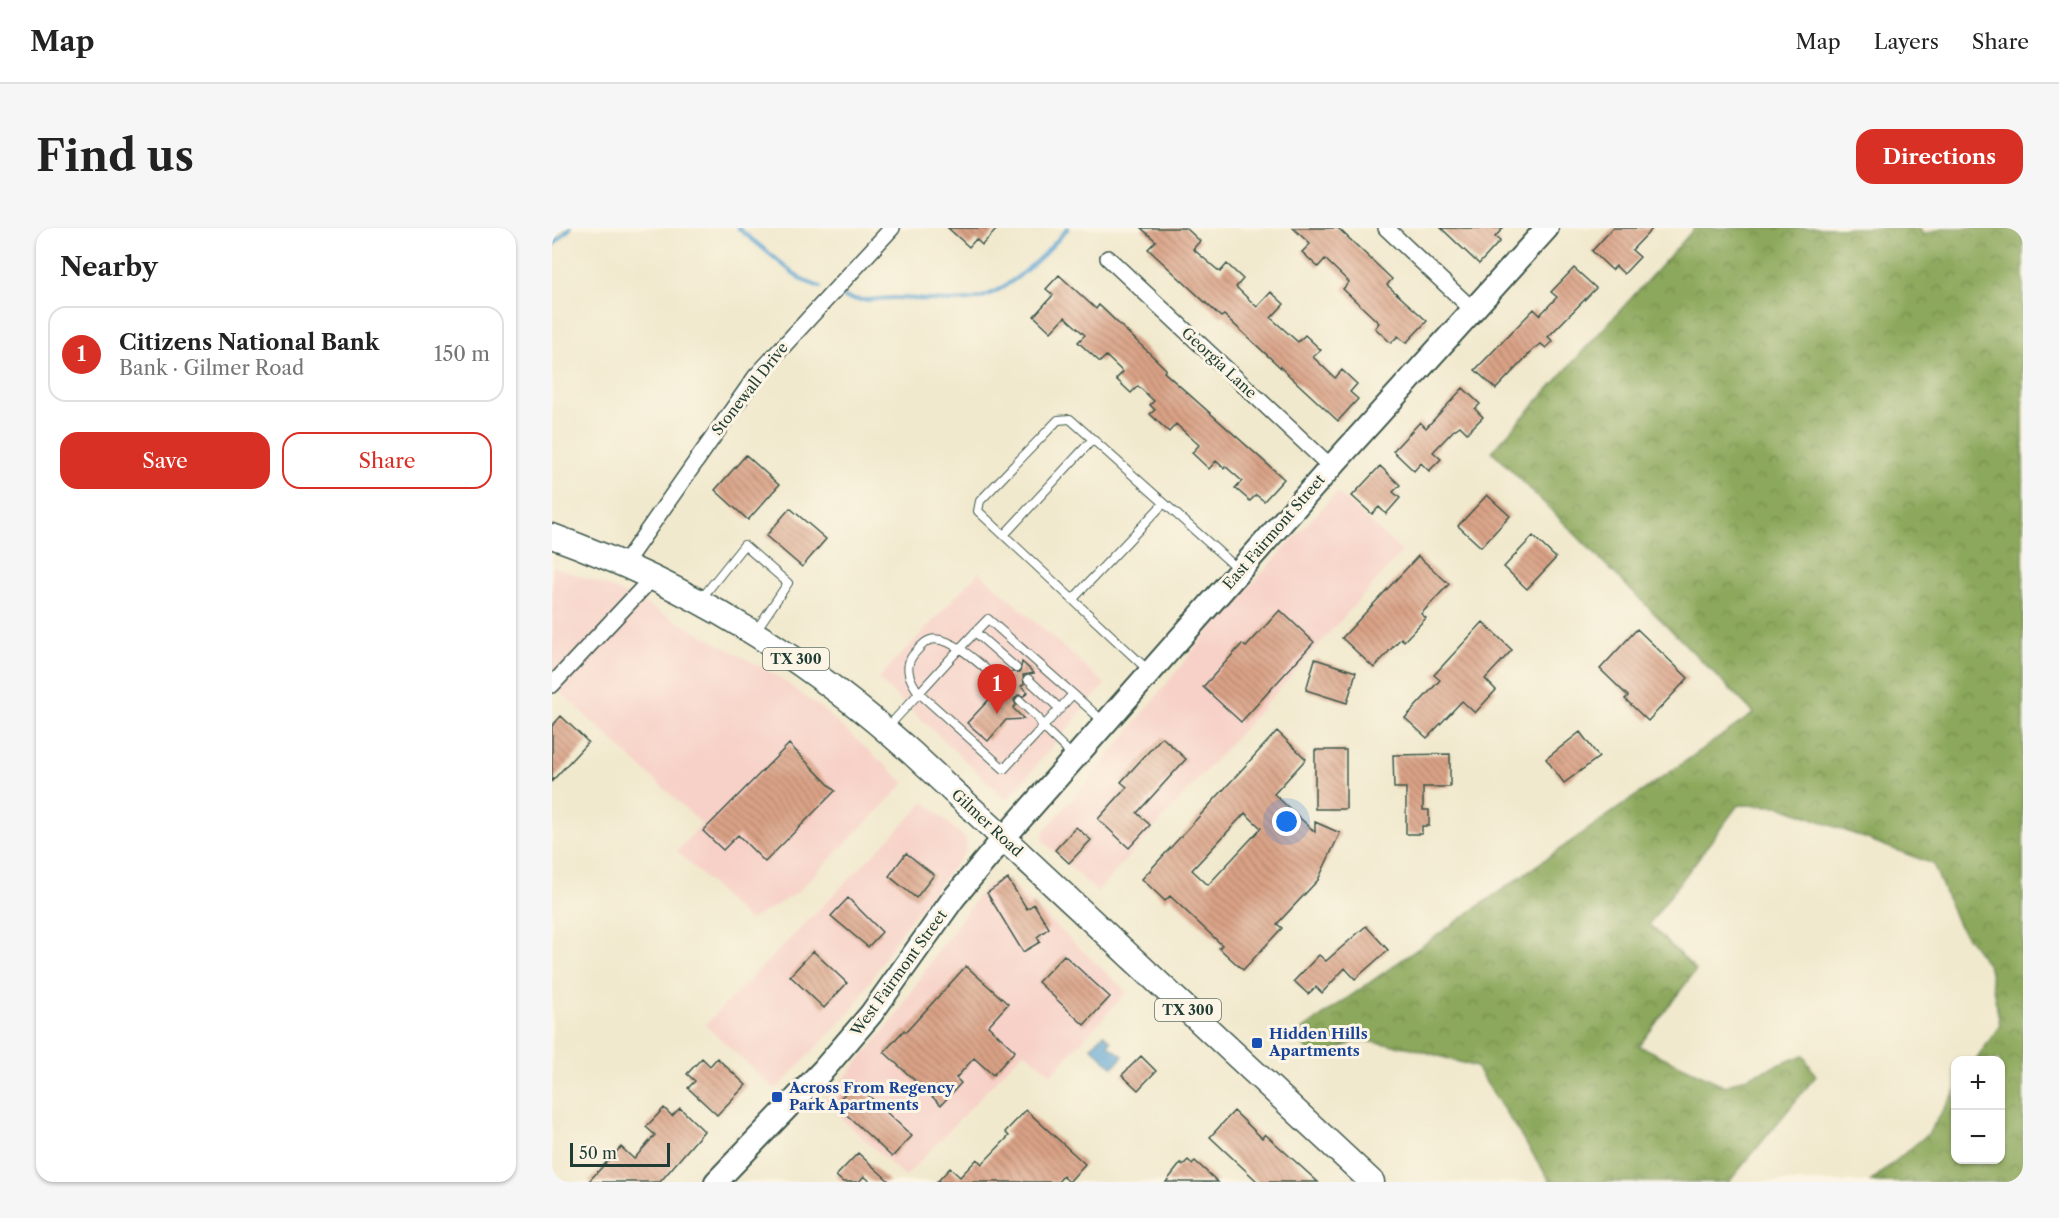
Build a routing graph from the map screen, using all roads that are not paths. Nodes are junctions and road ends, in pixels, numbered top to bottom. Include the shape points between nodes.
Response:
1 (891, 228) edge
2 (1386, 228) edge
3 (1547, 228) edge
4 (1108, 258) dead end
5 (1473, 310) junction
6 (1093, 440) junction
7 (1331, 467) junction
8 (1164, 503) junction
9 (1004, 535) junction
10 (552, 536) edge
11 (624, 564) junction
12 (1240, 571) junction
13 (653, 577) junction
14 (1072, 599) junction
15 (700, 600) junction
16 (755, 632) junction
17 (975, 632) junction
18 (960, 648) junction
19 (1016, 668) dead end
20 (1150, 672) junction
21 (1028, 679) dead end
22 (552, 685) edge
23 (1007, 688) dead end
24 (919, 693) junction
25 (1073, 694) junction
26 (1020, 700) dead end
27 (1060, 709) junction
28 (1105, 723) junction
29 (1043, 727) junction
30 (886, 729) junction
31 (1075, 758) junction
32 (1003, 839) junction
33 (716, 1182) edge
34 (1372, 1182) edge

1 - 11 street, Stonewall Drive via 756,376
2 - 5 street
3 - 5 street, East Fairmont Street
4 - 7 street, Georgia Lane
5 - 7 street, East Fairmont Street
6 - 8 lane
6 - 9 lane
6 - 9 lane via 1070,419 1058,420 980,501 978,511
7 - 12 street, East Fairmont Street
8 - 12 lane
8 - 14 lane
9 - 14 lane
10 - 11 main road, Gilmer Road / TX 300
11 - 13 main road, Gilmer Road / TX 300
12 - 20 street, East Fairmont Street
13 - 15 main road, Gilmer Road / TX 300
13 - 22 street
14 - 20 lane
15 - 16 main road, Gilmer Road / TX 300
15 - 16 lane via 744,545 788,584
16 - 30 main road, Gilmer Road / TX 300 via 833,686
17 - 18 lane
17 - 19 lane
17 - 25 lane via 988,618
18 - 23 lane
18 - 24 lane
18 - 24 lane via 940,639 925,642 910,659 908,672
20 - 28 street, East Fairmont Street
21 - 27 lane
24 - 29 lane via 1004,769
24 - 30 lane
25 - 27 lane
25 - 28 lane
26 - 29 lane
27 - 29 lane
28 - 31 street, East Fairmont Street
29 - 31 lane
30 - 32 main road, Gilmer Road / TX 300
31 - 32 street, East Fairmont Street
32 - 33 street, West Fairmont Street via 953,899 871,1014
32 - 34 main road, Gilmer Road / TX 300

